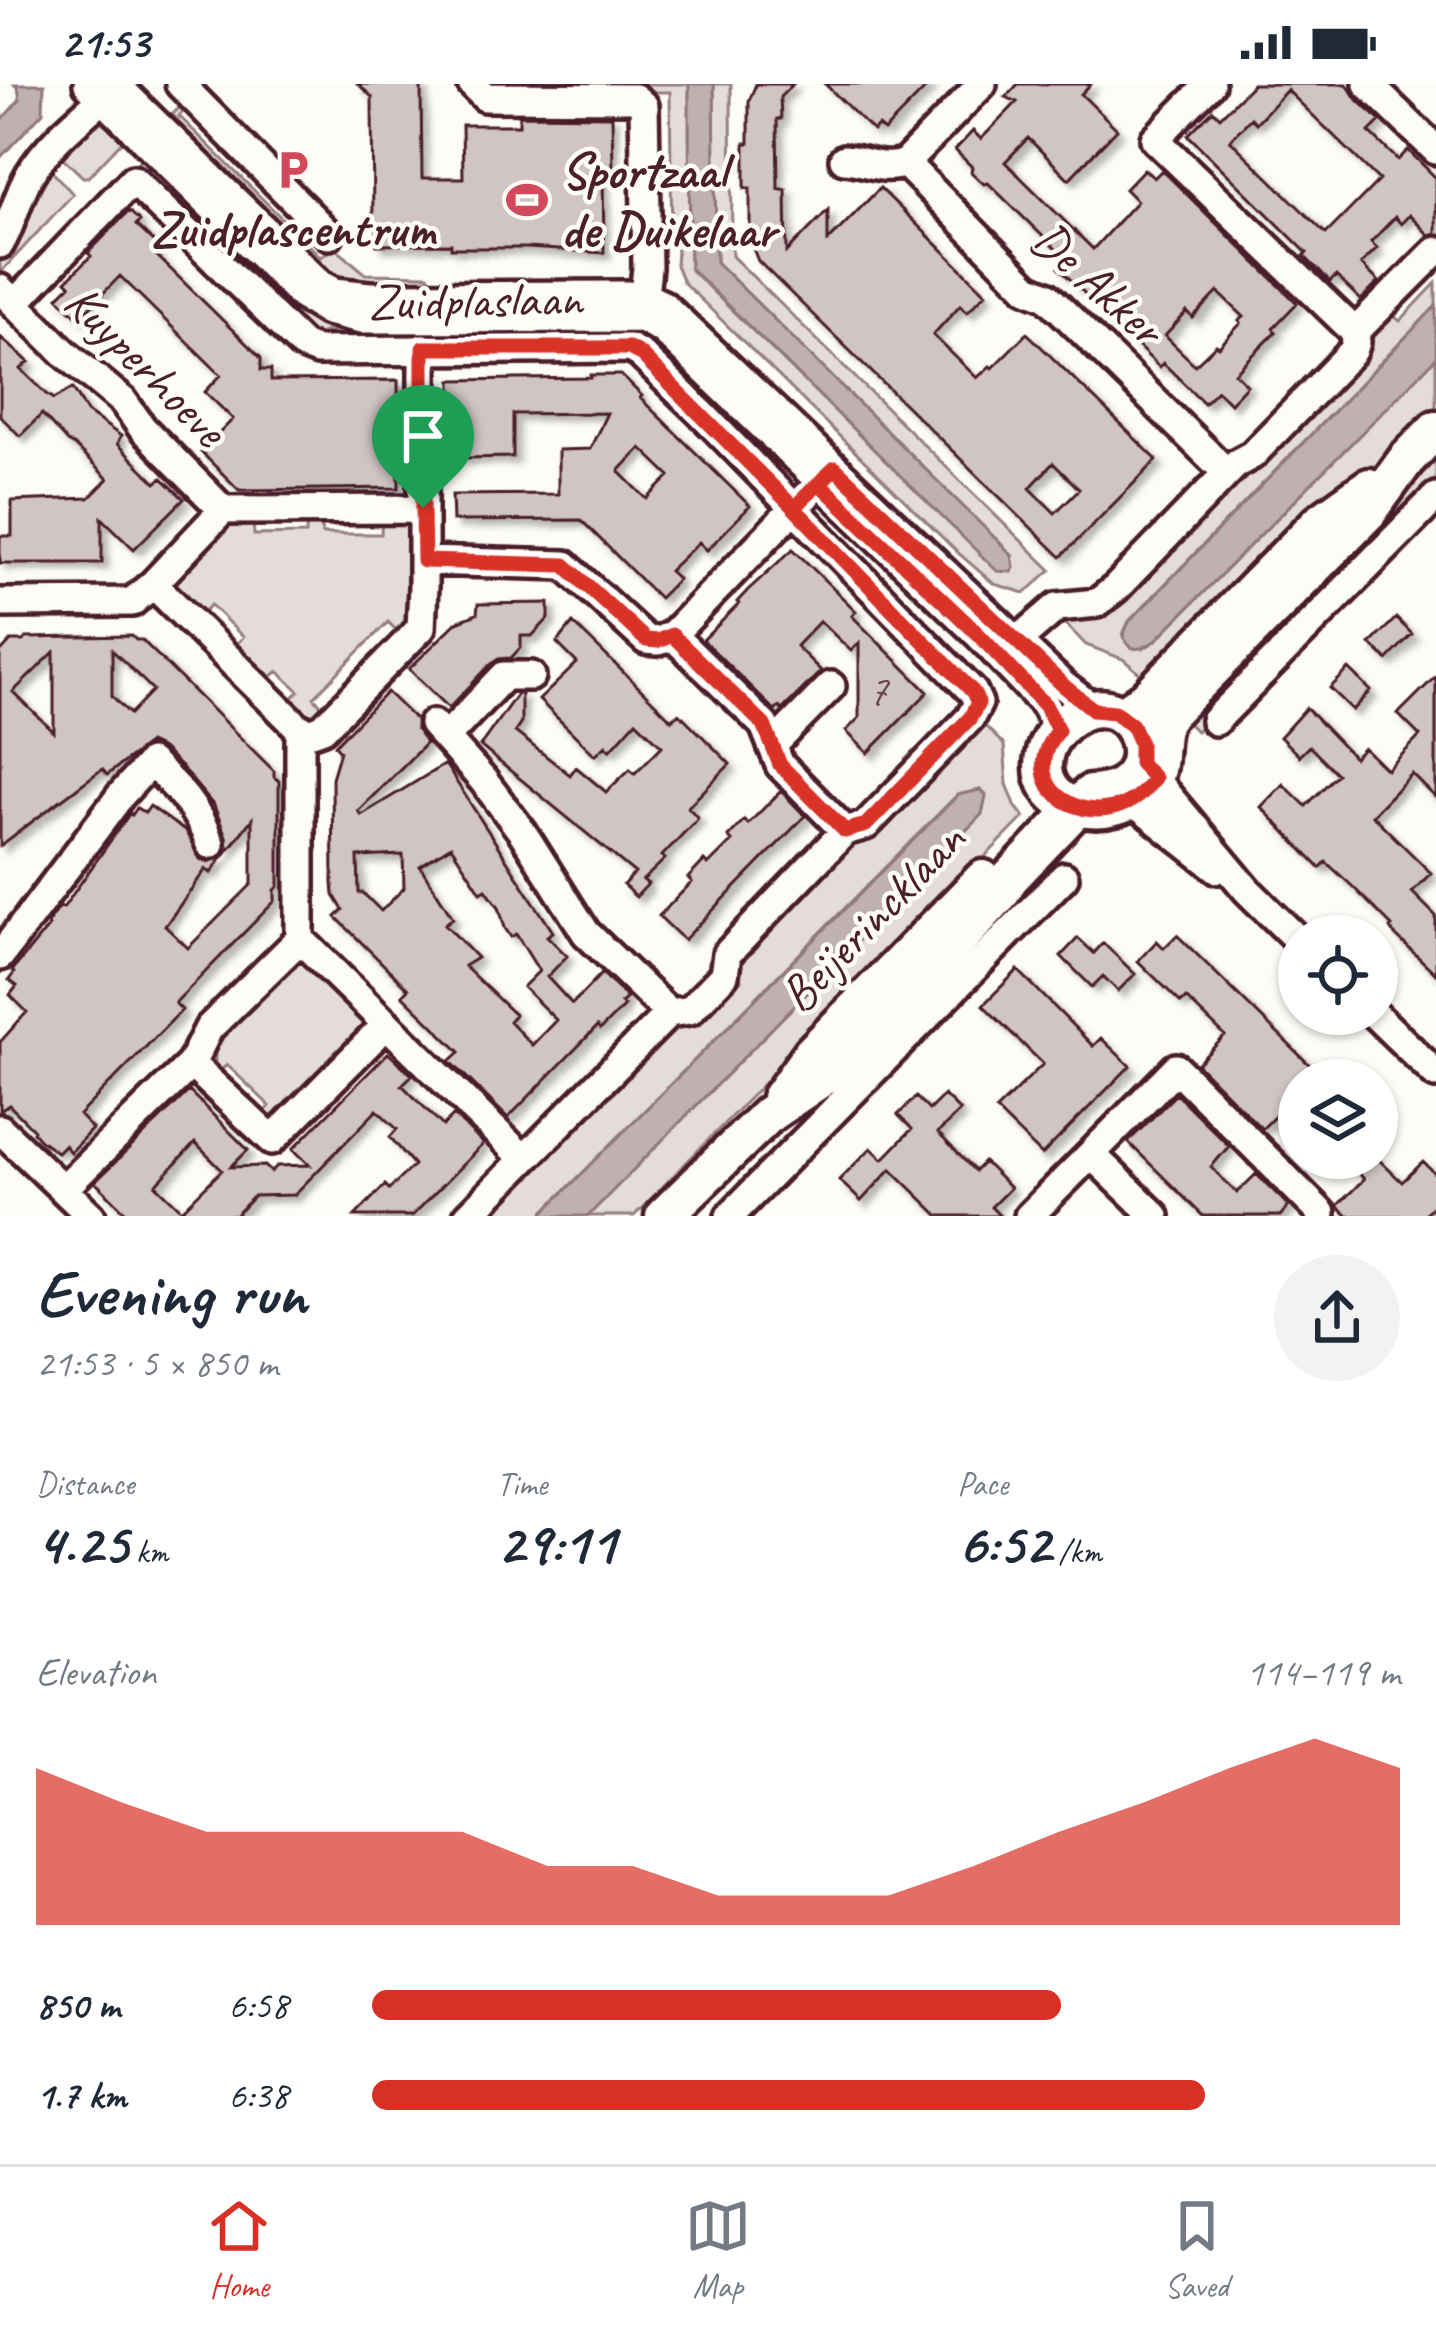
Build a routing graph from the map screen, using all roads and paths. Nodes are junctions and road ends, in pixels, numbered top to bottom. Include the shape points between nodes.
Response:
1 (180, 84) edge
2 (472, 84) edge
3 (982, 84) edge
4 (1210, 84) edge
5 (1369, 84) edge
6 (108, 87) edge
7 (1436, 150) edge
8 (844, 159) dead end
9 (905, 163) junction
10 (329, 235) dead end
11 (0, 244) edge
12 (1436, 251) edge
13 (8, 296) edge
14 (643, 307) junction
15 (1355, 332) junction
16 (423, 348) junction
17 (1436, 429) edge
18 (1406, 460) junction
19 (1227, 473) junction
20 (827, 475) junction
21 (1436, 497) edge
22 (423, 508) junction
23 (794, 508) junction
24 (223, 510) junction
25 (424, 561) junction
26 (154, 584) junction
27 (0, 603) edge
28 (672, 635) junction
29 (1009, 649) junction
30 (530, 676) dead end
31 (831, 686) dead end
32 (1108, 713) junction
33 (1215, 721) dead end
34 (300, 729) junction
35 (1058, 730) junction
36 (772, 746) junction
37 (1146, 769) junction
38 (1076, 803) junction
39 (845, 831) junction
40 (210, 844) dead end
41 (1064, 877) dead end
42 (1278, 920) edge
43 (11, 922) edge
44 (300, 939) junction
45 (0, 956) edge
46 (669, 1013) junction
47 (387, 1024) junction
48 (1396, 1035) edge
49 (191, 1064) junction
50 (1436, 1074) edge
51 (769, 1114) junction
52 (0, 1129) edge
53 (1091, 1154) junction
54 (524, 1159) junction
55 (63, 1189) junction
56 (1321, 1213) dead end
57 (92, 1216) edge
58 (468, 1216) edge
59 (664, 1216) edge
60 (730, 1216) edge
61 (1029, 1216) edge
62 (1155, 1216) edge

1 - 10 street, Zuidplaslaan
2 - 14 street, Zuidplaslaan via 484,97 635,98 644,106
3 - 9 street
4 - 15 street via 1156,139
5 - 7 street
6 - 11 street via 47,149
6 - 14 street, Zuidplaslaan via 335,292
8 - 9 street
9 - 19 street, De Akker
12 - 15 street
13 - 16 street, Zuidplaslaan via 133,180 302,345
13 - 24 street, Kuyperhoeve via 123,401
14 - 20 street, Zuidplaslaan via 663,305
15 - 19 street via 1353,351
16 - 22 street
16 - 23 street, Zuidplaslaan via 629,348
17 - 18 main road
18 - 32 main road via 1320,521 1146,699
18 - 37 main road via 1369,511 1165,717
19 - 29 street via 1116,588 1097,603 1057,607
20 - 23 street
20 - 29 street, Zuidplaslaan
21 - 33 street
22 - 24 street, Kuyperhoeve
22 - 25 street
23 - 28 street
23 - 39 street, Zuidplaslaan via 978,703 866,825
24 - 26 street, Kuyperhoeve
25 - 28 street via 565,565 646,640
25 - 34 street via 421,628 323,728
26 - 27 street via 132,602
26 - 34 street
28 - 36 street via 764,725
29 - 32 street, Zuidplaslaan
29 - 35 street, Zuidplaslaan
30 - 46 street via 504,676 439,730 523,833 586,933
31 - 36 street
32 - 35 main road via 1074,717
32 - 37 main road via 1139,736
34 - 44 street
35 - 38 main road via 1045,752 1046,777
36 - 39 street via 780,765
37 - 38 main road
37 - 42 street
38 - 51 main road, Beijerincklaan via 983,879 812,1053
38 - 51 main road, Beijerincklaan via 902,1002 829,1073
39 - 46 street via 727,954 724,975 690,1010
40 - 43 street via 200,817 150,763
41 - 60 street
43 - 45 street
44 - 47 street
44 - 49 street via 209,1028
46 - 54 street
47 - 49 street via 272,1140
47 - 54 street
48 - 50 street
49 - 55 street
51 - 59 main road, Beijerincklaan
52 - 55 street
53 - 56 street via 1176,1068
53 - 61 street
53 - 62 street
54 - 58 street
55 - 57 street

